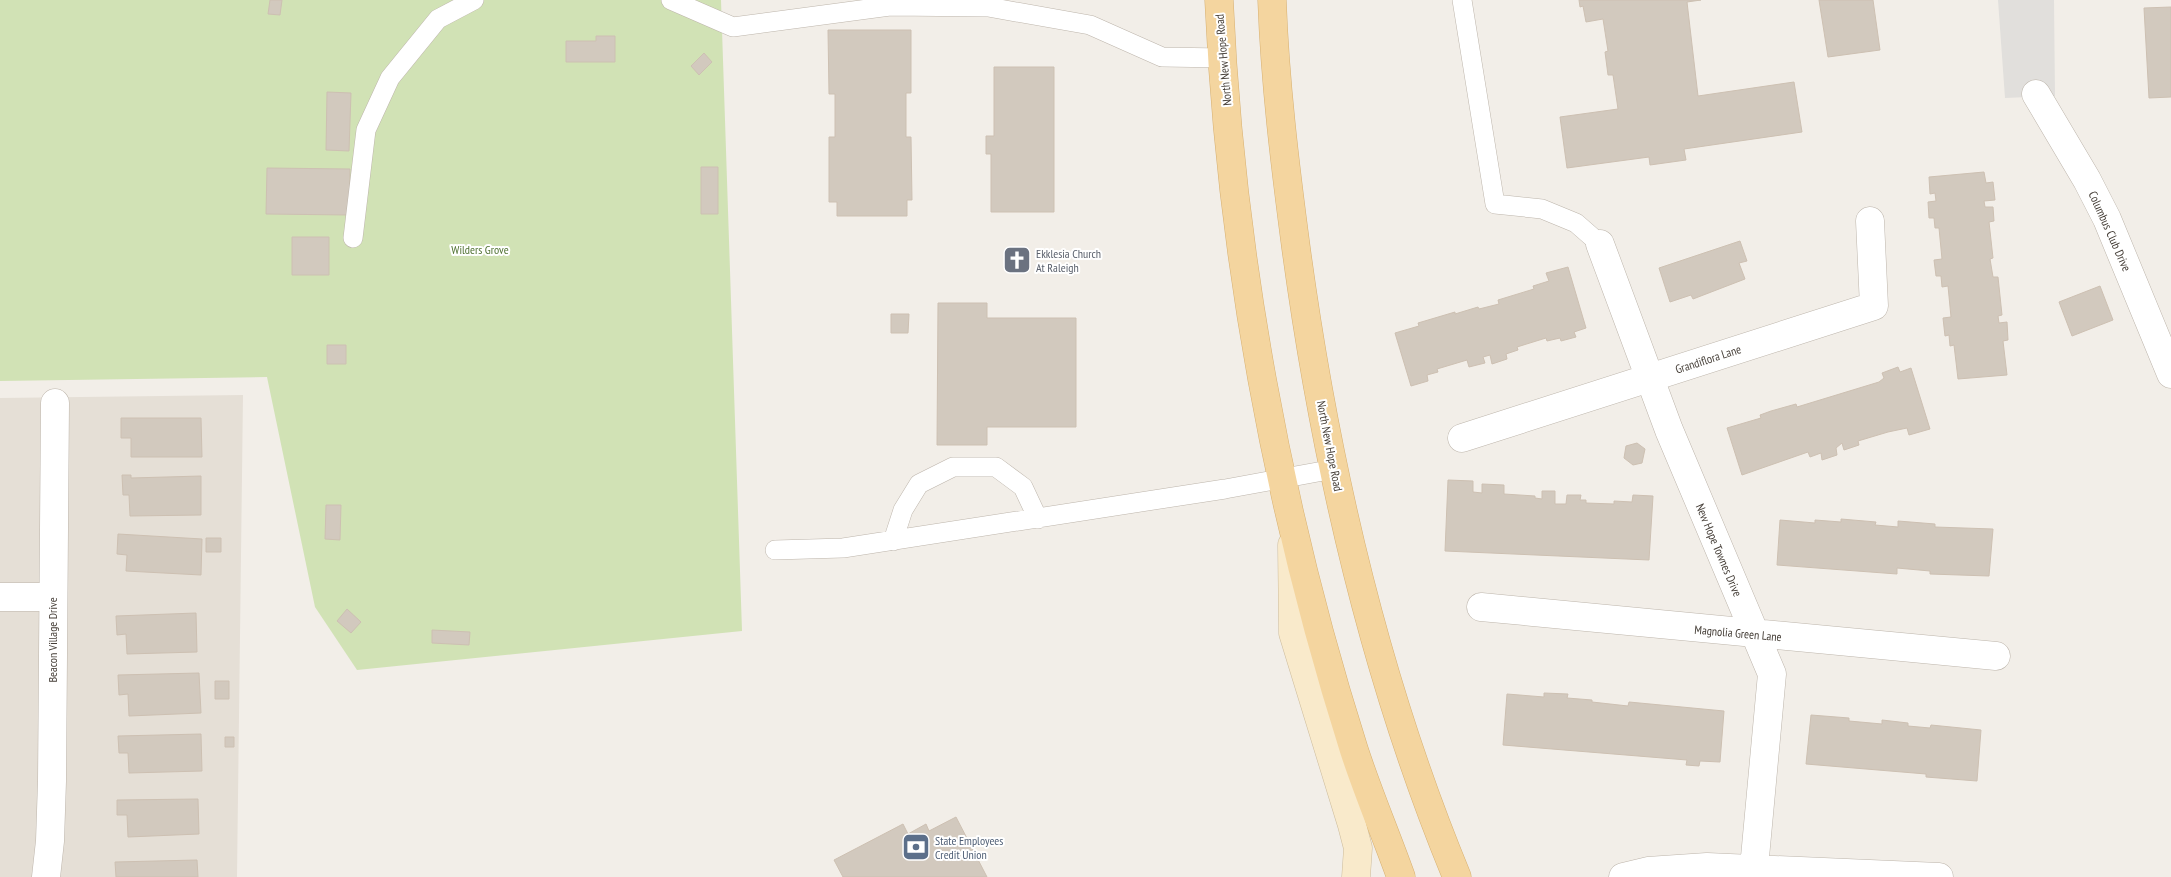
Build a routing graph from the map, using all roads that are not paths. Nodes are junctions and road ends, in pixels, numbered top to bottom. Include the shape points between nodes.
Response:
1 (474, 0) edge
2 (671, 0) edge
3 (1219, 0) edge
4 (1272, 0) edge
5 (1462, 0) edge
6 (1223, 58) junction
7 (2036, 94) dead end
8 (1870, 222) dead end
9 (353, 238) dead end
10 (1600, 244) joint
11 (2171, 374) edge
12 (1650, 377) junction
13 (55, 403) dead end
14 (1462, 438) dead end
15 (1334, 468) junction
16 (1283, 478) junction
17 (1291, 516) junction
18 (1038, 519) junction
19 (893, 541) junction
20 (775, 550) dead end
21 (0, 597) edge
22 (52, 597) junction
23 (1481, 608) dead end
24 (1754, 635) junction
25 (1996, 656) dead end
26 (1753, 872) edge
27 (46, 877) edge
28 (1356, 877) edge
29 (1401, 877) edge
30 (1457, 877) edge
31 (1624, 877) edge
32 (1939, 877) edge

1 - 9 lane via 438,20 390,78 366,130
2 - 6 lane via 733,27 890,6 988,7 1090,25 1162,57
3 - 6 main road, North New Hope Road
4 - 15 main road, North New Hope Road via 1285,164 1307,324
5 - 10 lane via 1495,204 1542,209 1576,223
6 - 16 main road, North New Hope Road via 1237,214 1266,395
7 - 11 street, Columbus Club Drive via 2106,219
8 - 12 street, Grandiflora Lane via 1874,306
10 - 12 street, New Hope Townes Drive
12 - 14 street, Grandiflora Lane
12 - 24 street, New Hope Townes Drive
13 - 22 street, Beacon Village Drive
15 - 16 lane
15 - 30 main road, North New Hope Road via 1383,666 1438,833
16 - 17 main road, North New Hope Road
16 - 18 lane
17 - 28 main road via 1293,633 1358,848
17 - 29 main road, North New Hope Road via 1320,634 1352,742
18 - 19 lane
18 - 19 lane via 1023,487 996,467 953,467 919,484 903,510
19 - 20 lane via 843,548
21 - 22 street
22 - 27 street, Beacon Village Drive via 52,781
23 - 24 street, Magnolia Green Lane
24 - 25 street, Magnolia Green Lane
24 - 26 street, New Hope Townes Drive via 1772,674
26 - 31 street via 1677,868
26 - 32 street

